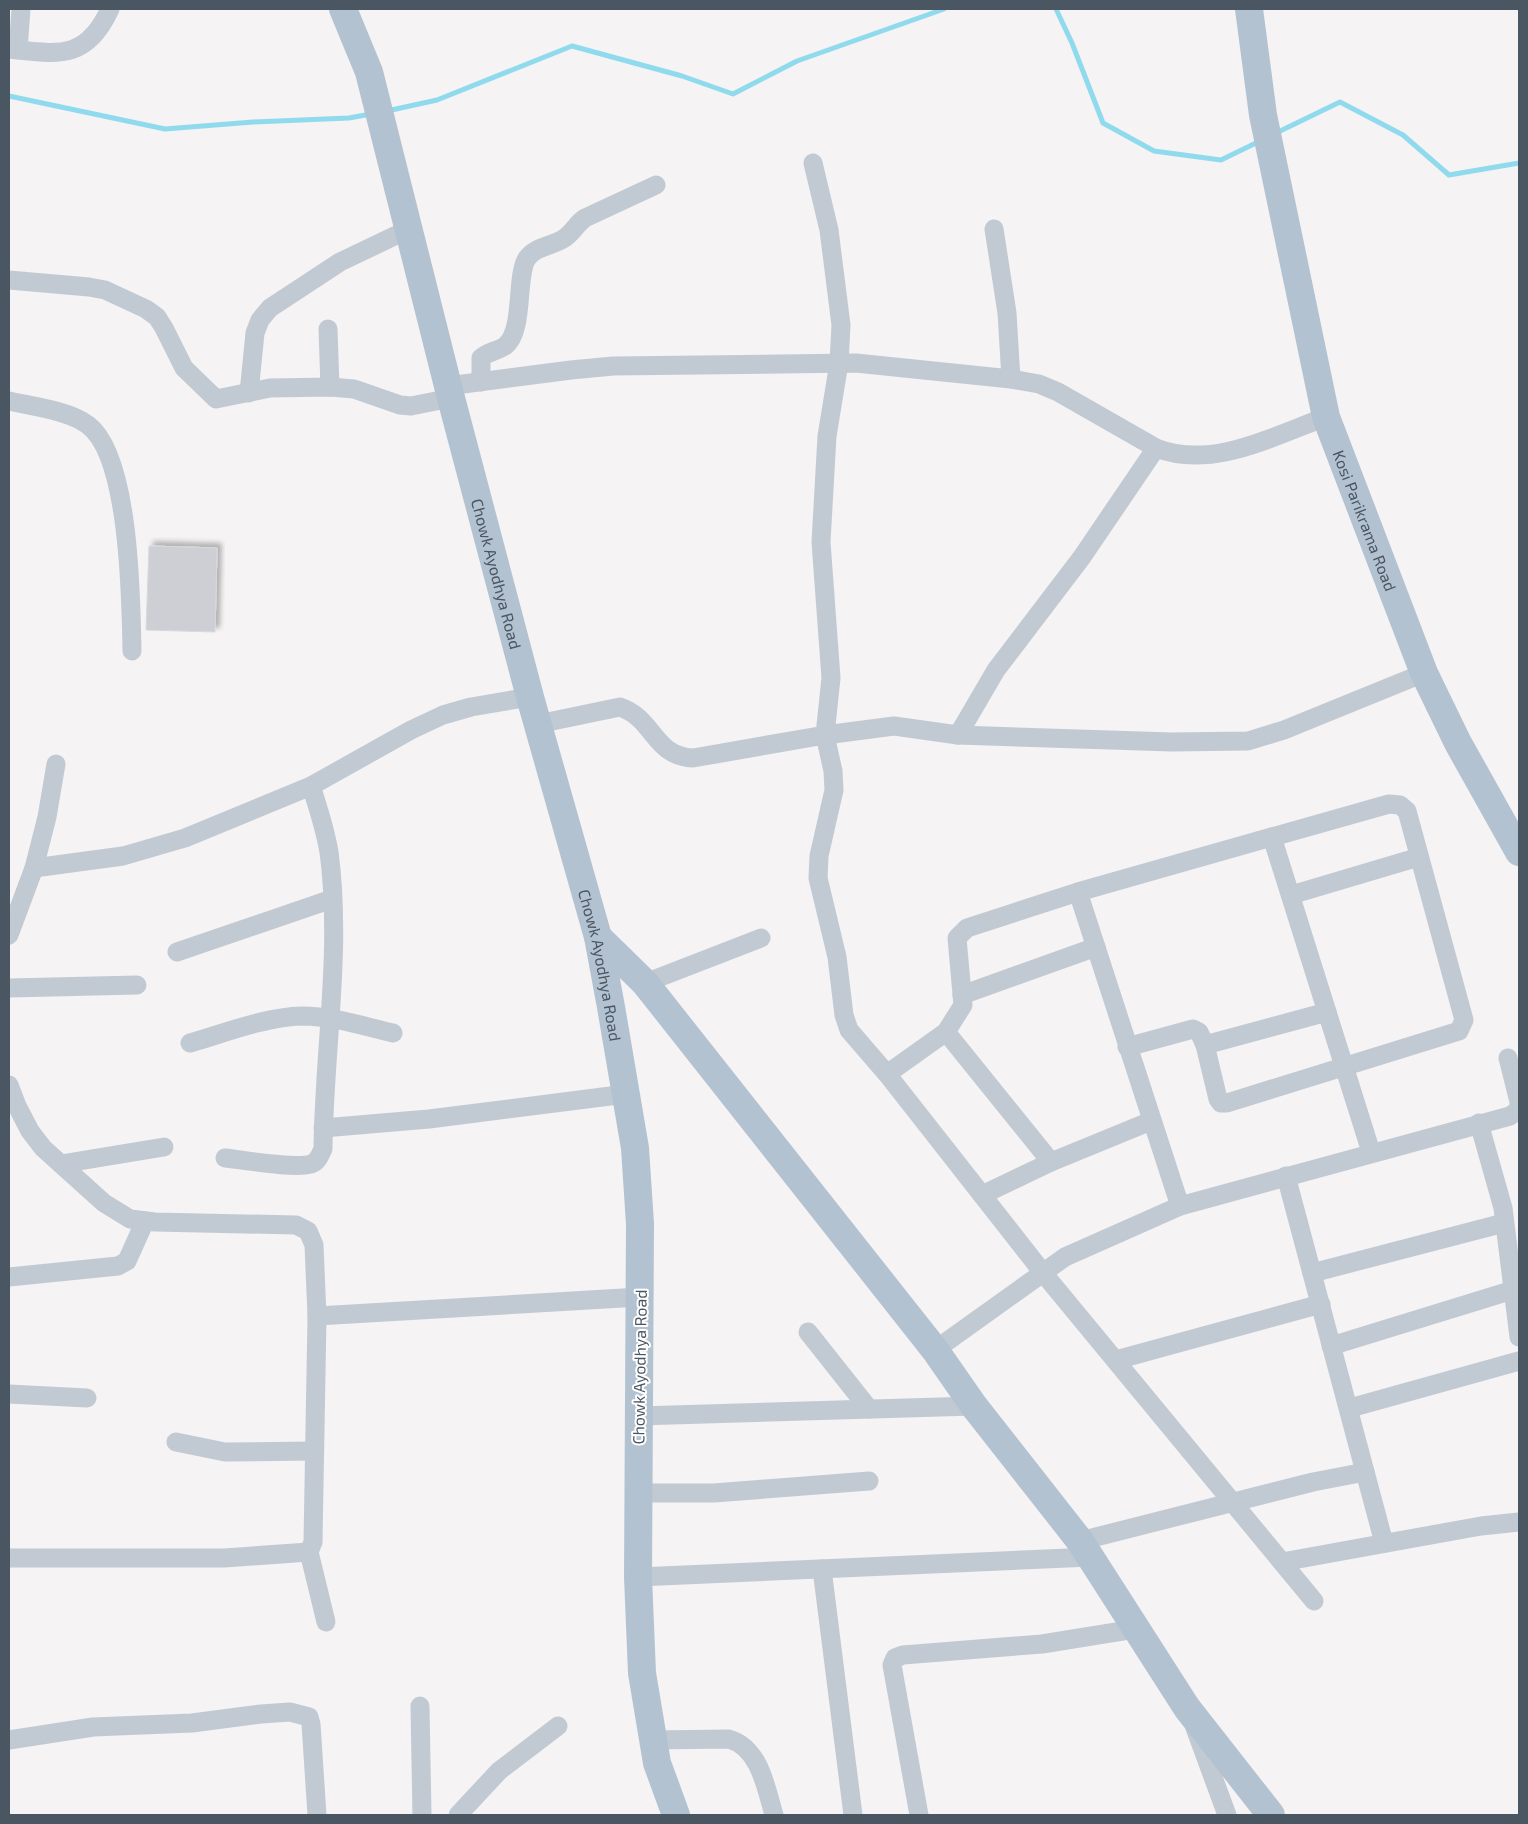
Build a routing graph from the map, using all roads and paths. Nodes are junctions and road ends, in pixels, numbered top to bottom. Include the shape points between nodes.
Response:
1 (21, 9) edge
2 (110, 9) edge
3 (343, 9) edge
4 (1249, 9) edge
5 (13, 50) edge
6 (813, 163) dead end
7 (656, 185) dead end
8 (409, 228) junction
9 (994, 228) dead end
10 (9, 280) edge
11 (328, 328) dead end
12 (839, 363) junction
13 (1011, 379) junction
14 (481, 382) junction
15 (330, 387) junction
16 (449, 392) junction
17 (249, 393) junction
18 (9, 401) edge
19 (1326, 417) junction
20 (1156, 448) junction
21 (132, 651) dead end
22 (1424, 673) junction
23 (530, 697) junction
24 (538, 724) junction
25 (825, 735) junction
26 (958, 735) junction
27 (56, 764) dead end
28 (311, 786) junction
29 (1272, 837) junction
30 (1519, 852) edge
31 (1419, 857) junction
32 (34, 868) junction
33 (1078, 892) junction
34 (1291, 895) junction
35 (332, 899) junction
36 (9, 936) edge
37 (598, 937) junction
38 (761, 938) dead end
39 (1096, 947) junction
40 (177, 952) dead end
41 (645, 984) junction
42 (137, 985) dead end
43 (9, 988) edge
44 (962, 995) junction
45 (1327, 1012) junction
46 (329, 1018) junction
47 (393, 1032) dead end
48 (946, 1032) junction
49 (190, 1043) dead end
50 (1205, 1045) junction
51 (1127, 1046) junction
52 (1508, 1058) dead end
53 (1345, 1068) junction
54 (887, 1074) junction
55 (9, 1084) edge
56 (626, 1094) junction
57 (1519, 1102) edge
58 (1519, 1106) edge
59 (1151, 1121) junction
60 (1479, 1123) junction
61 (323, 1128) junction
62 (164, 1147) dead end
63 (1371, 1152) junction
64 (225, 1158) dead end
65 (1051, 1162) junction
66 (62, 1164) junction
67 (1286, 1176) junction
68 (982, 1195) junction
69 (1180, 1206) junction
70 (145, 1221) junction
71 (1504, 1223) junction
72 (1044, 1274) junction
73 (1312, 1274) junction
74 (9, 1277) edge
75 (1513, 1290) junction
76 (640, 1298) junction
77 (1321, 1304) junction
78 (317, 1316) junction
79 (808, 1332) dead end
80 (1519, 1337) edge
81 (1331, 1346) junction
82 (935, 1350) junction
83 (1116, 1360) junction
84 (1519, 1361) edge
85 (9, 1394) edge
86 (87, 1398) dead end
87 (974, 1406) junction
88 (1350, 1408) junction
89 (869, 1409) junction
90 (638, 1416) junction
91 (176, 1442) dead end
92 (314, 1451) junction
93 (1365, 1472) junction
94 (869, 1481) dead end
95 (638, 1492) junction
96 (1232, 1502) junction
97 (1519, 1522) edge
98 (1384, 1543) junction
99 (1085, 1549) junction
100 (310, 1552) junction
101 (9, 1558) edge
102 (1282, 1562) junction
103 (822, 1569) junction
104 (638, 1576) junction
105 (1314, 1601) dead end
106 (326, 1622) dead end
107 (1135, 1629) junction
108 (420, 1706) dead end
109 (1187, 1708) junction
110 (558, 1726) dead end
111 (9, 1740) edge
112 (652, 1740) junction
113 (317, 1815) edge
114 (422, 1815) edge
115 (458, 1815) edge
116 (676, 1815) edge
117 (774, 1815) edge
118 (852, 1815) edge
119 (919, 1815) edge
120 (1228, 1815) edge
121 (1271, 1815) edge

1 - 5 street
2 - 5 street via 96,34 78,48 58,54
3 - 8 main road, Chowk Ayodhya Road via 369,72
4 - 19 main road, Kosi Parikrama Road via 1263,115
6 - 12 street via 829,230 841,325
7 - 14 street via 599,210 576,224 562,240 530,255 524,265 512,335 505,346 481,358
8 - 16 main road, Chowk Ayodhya Road
8 - 17 street via 340,262 270,308 255,333
9 - 13 street via 1007,313
10 - 17 street via 106,290 157,317 184,368 216,399
11 - 15 street
12 - 13 street
12 - 14 street via 613,366
12 - 25 street via 827,436 821,542 831,678
13 - 20 street via 1039,384 1058,392
14 - 16 street
15 - 16 street via 354,389 411,406
15 - 17 street via 270,388
16 - 23 main road, Chowk Ayodhya Road
18 - 21 street via 88,424 106,449 126,533
19 - 20 street via 1217,454 1195,456
19 - 22 main road, Kosi Parikrama Road
20 - 26 street via 1082,557 996,670
22 - 26 street via 1266,737 1248,740 1172,742
22 - 30 main road, Kosi Parikrama Road via 1458,744
23 - 24 main road, Chowk Ayodhya Road
23 - 28 street via 444,714
24 - 25 street via 620,707 632,711 667,751 679,757 693,758
24 - 37 main road, Chowk Ayodhya Road
25 - 26 street via 894,726
25 - 54 street via 834,790 819,856 819,885 838,957 844,1015 849,1030
27 - 32 street
28 - 32 street via 185,838 123,856
28 - 35 street via 328,851
29 - 31 street via 1389,804 1400,805 1410,818
29 - 33 street
29 - 34 street
31 - 34 street
31 - 53 street via 1463,1026 1459,1032
32 - 36 street
33 - 39 street
33 - 44 street via 960,932 957,938
34 - 45 street
35 - 40 street
35 - 46 street
37 - 41 main road
37 - 56 main road, Chowk Ayodhya Road
38 - 41 street
39 - 44 street
39 - 51 street
41 - 82 main road
42 - 43 street
44 - 48 street via 963,1005
45 - 50 street
45 - 53 street
46 - 47 street
46 - 49 street via 301,1016
46 - 61 street
48 - 54 street
48 - 65 street
50 - 51 street via 1199,1032 1193,1029
50 - 53 street via 1218,1099 1226,1103
51 - 59 street
52 - 57 street
53 - 63 street
54 - 68 street
55 - 66 street via 30,1131
56 - 61 street
56 - 76 main road, Chowk Ayodhya Road via 635,1148
58 - 60 street via 1510,1116
59 - 65 street
59 - 69 street
60 - 63 street
60 - 71 street via 1503,1208
61 - 64 street via 323,1149 319,1159 311,1164
62 - 66 street
63 - 67 street
65 - 68 street
66 - 70 street via 114,1211 130,1219
67 - 69 street
67 - 73 street
68 - 72 street
69 - 72 street via 1066,1257
70 - 74 street via 127,1261 118,1266
70 - 78 street via 296,1225 308,1231 314,1245
71 - 73 street
71 - 75 street
72 - 82 street
72 - 83 street
73 - 77 street
75 - 80 street
75 - 81 street
76 - 78 street
76 - 90 main road, Chowk Ayodhya Road
77 - 81 street
77 - 83 street
78 - 92 street
79 - 89 street
81 - 88 street
82 - 87 main road
83 - 96 street
84 - 88 street
85 - 86 street
87 - 89 street
87 - 99 main road
88 - 93 street
89 - 90 street
90 - 95 main road, Chowk Ayodhya Road
91 - 92 street via 225,1452
92 - 100 street via 313,1542
93 - 96 street
93 - 98 street
94 - 95 street via 714,1493
95 - 104 main road, Chowk Ayodhya Road
96 - 99 street
96 - 102 street
97 - 98 street
98 - 102 street
99 - 103 street
99 - 107 main road
100 - 101 street via 224,1558
100 - 106 street
102 - 105 street
103 - 104 street
103 - 118 street
104 - 112 main road, Chowk Ayodhya Road via 642,1673
107 - 109 main road
107 - 119 street via 1042,1644 895,1658 892,1665
108 - 114 street
109 - 120 street
109 - 121 main road
110 - 115 street via 506,1766
111 - 113 street via 102,1726 192,1723 270,1713 302,1714 309,1717 311,1724
112 - 116 main road, Chowk Ayodhya Road
112 - 117 street via 729,1739 741,1742 753,1755

